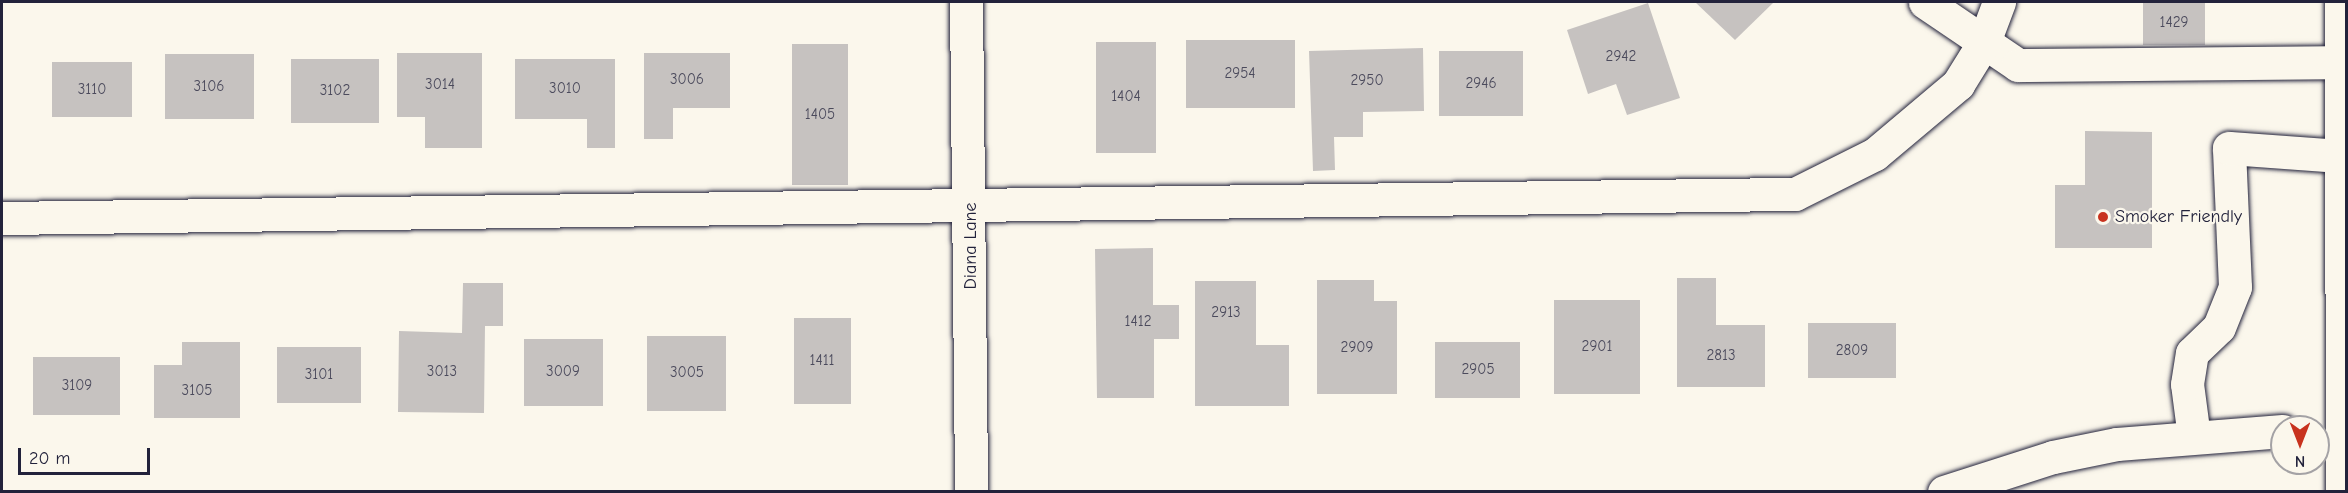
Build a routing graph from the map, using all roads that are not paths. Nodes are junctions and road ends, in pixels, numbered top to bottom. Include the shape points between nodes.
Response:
1 (966, 2) edge
2 (1925, 2) edge
3 (1999, 2) edge
4 (2341, 2) edge
5 (1984, 42) junction
6 (2342, 69) edge
7 (2341, 156) junction
8 (971, 205) junction
9 (2, 218) edge
10 (2335, 427) edge
11 (2270, 432) edge
12 (2194, 436) junction
13 (971, 492) edge
14 (1944, 492) edge
15 (2342, 492) edge

1 - 8 main road, Diana Lane
2 - 5 main road
3 - 5 main road
4 - 6 main road
5 - 6 main road via 2018,65
5 - 8 main road via 1958,84 1875,154 1795,194
6 - 7 main road
7 - 10 main road
7 - 12 main road via 2229,148 2235,286 2219,327 2192,353 2187,384
8 - 9 main road
8 - 13 main road, Diana Lane
10 - 15 main road
11 - 12 main road
12 - 14 main road via 2116,444 2053,457

